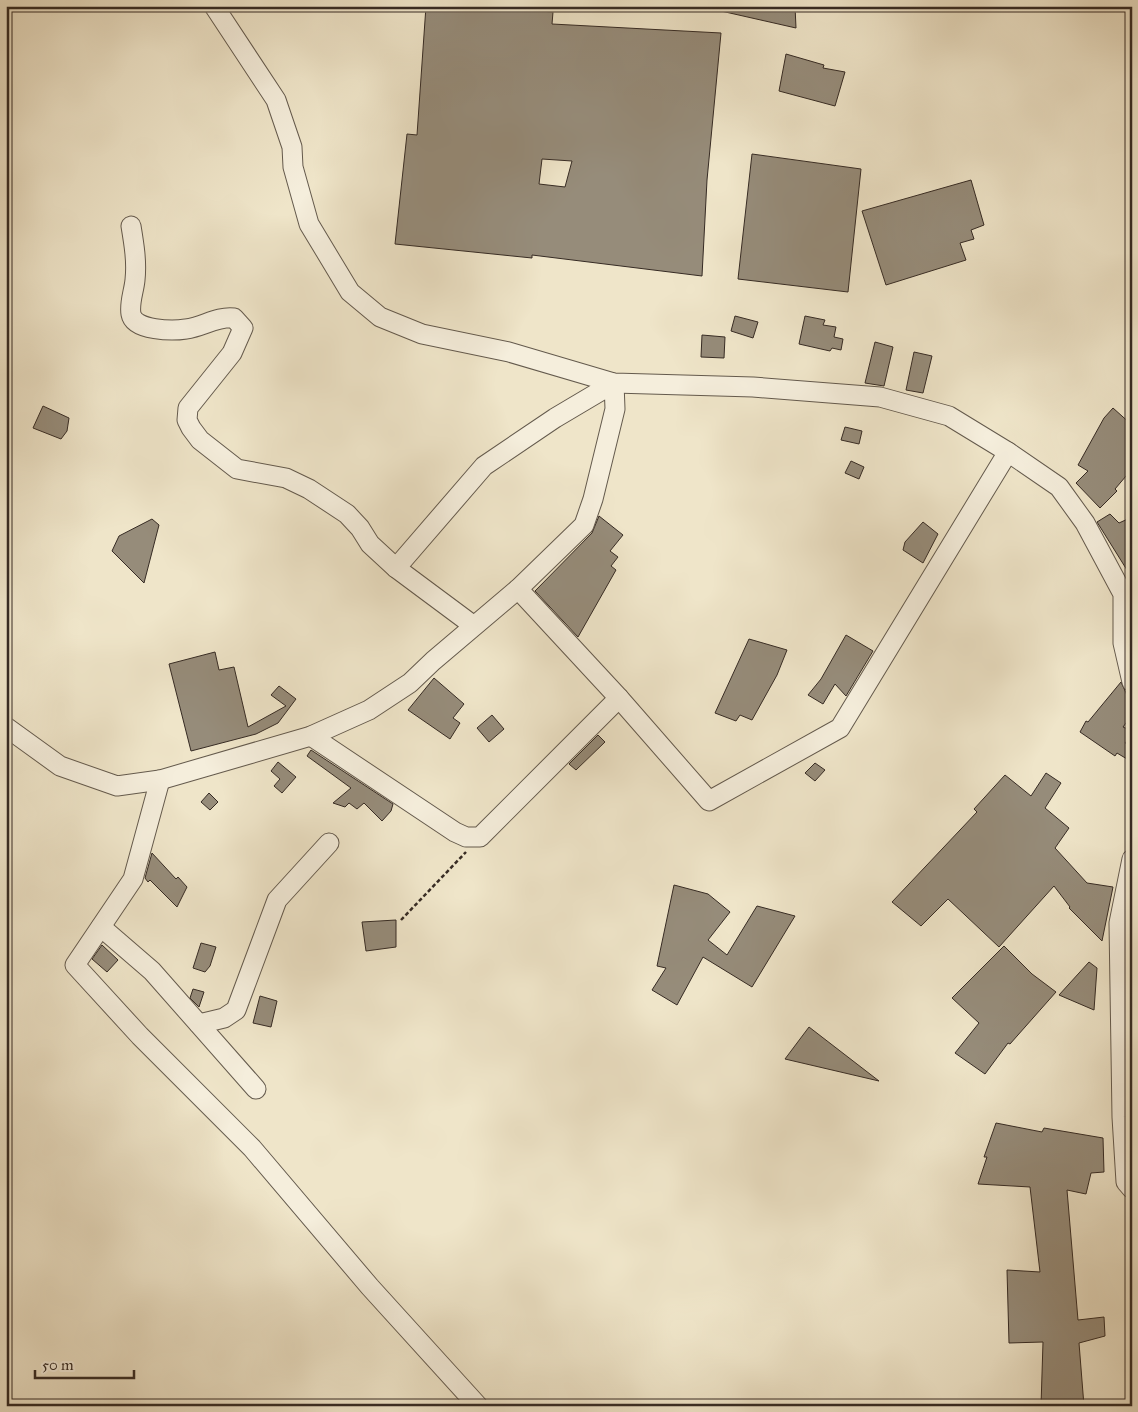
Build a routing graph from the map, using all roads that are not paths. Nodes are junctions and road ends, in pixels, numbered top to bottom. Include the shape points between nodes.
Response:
1 (214, 6) edge
2 (131, 226) dead end
3 (614, 383) junction
4 (1008, 452) junction
5 (396, 568) junction
6 (518, 589) junction
7 (474, 626) junction
8 (1132, 682) edge
9 (619, 698) junction
10 (6, 727) edge
11 (310, 736) junction
12 (160, 780) junction
13 (329, 843) dead end
14 (1132, 859) edge
15 (101, 927) junction
16 (236, 1010) junction
17 (199, 1024) junction
18 (220, 1051) junction
19 (256, 1089) dead end
20 (1132, 1189) edge
21 (478, 1406) edge

1 - 3 street via 276,100 292,148 293,167 309,224 350,292 380,317 422,334 509,352
2 - 5 street via 136,279 130,307 134,322 174,330 189,329 227,317 234,318 243,328 232,353 188,408 187,420 200,440 237,469 286,478 309,489 347,514 370,544
3 - 4 street via 753,387 880,397 949,416
3 - 5 street via 484,466
3 - 6 street via 615,409 584,525
4 - 8 street via 1059,487 1106,560 1123,594 1124,643
4 - 9 street via 840,728 709,801
5 - 7 street
6 - 7 street
6 - 9 street
7 - 11 street via 390,698
9 - 11 street via 480,836 466,837 455,832
10 - 12 street via 60,766 117,786
11 - 12 street
12 - 15 street via 133,880
13 - 16 street via 277,900
14 - 20 street via 1119,923 1122,1117 1126,1182
15 - 17 street via 152,971
15 - 21 street via 75,965 140,1036 252,1148 370,1287
16 - 17 street via 224,1018
16 - 18 street
17 - 18 street
18 - 19 street

